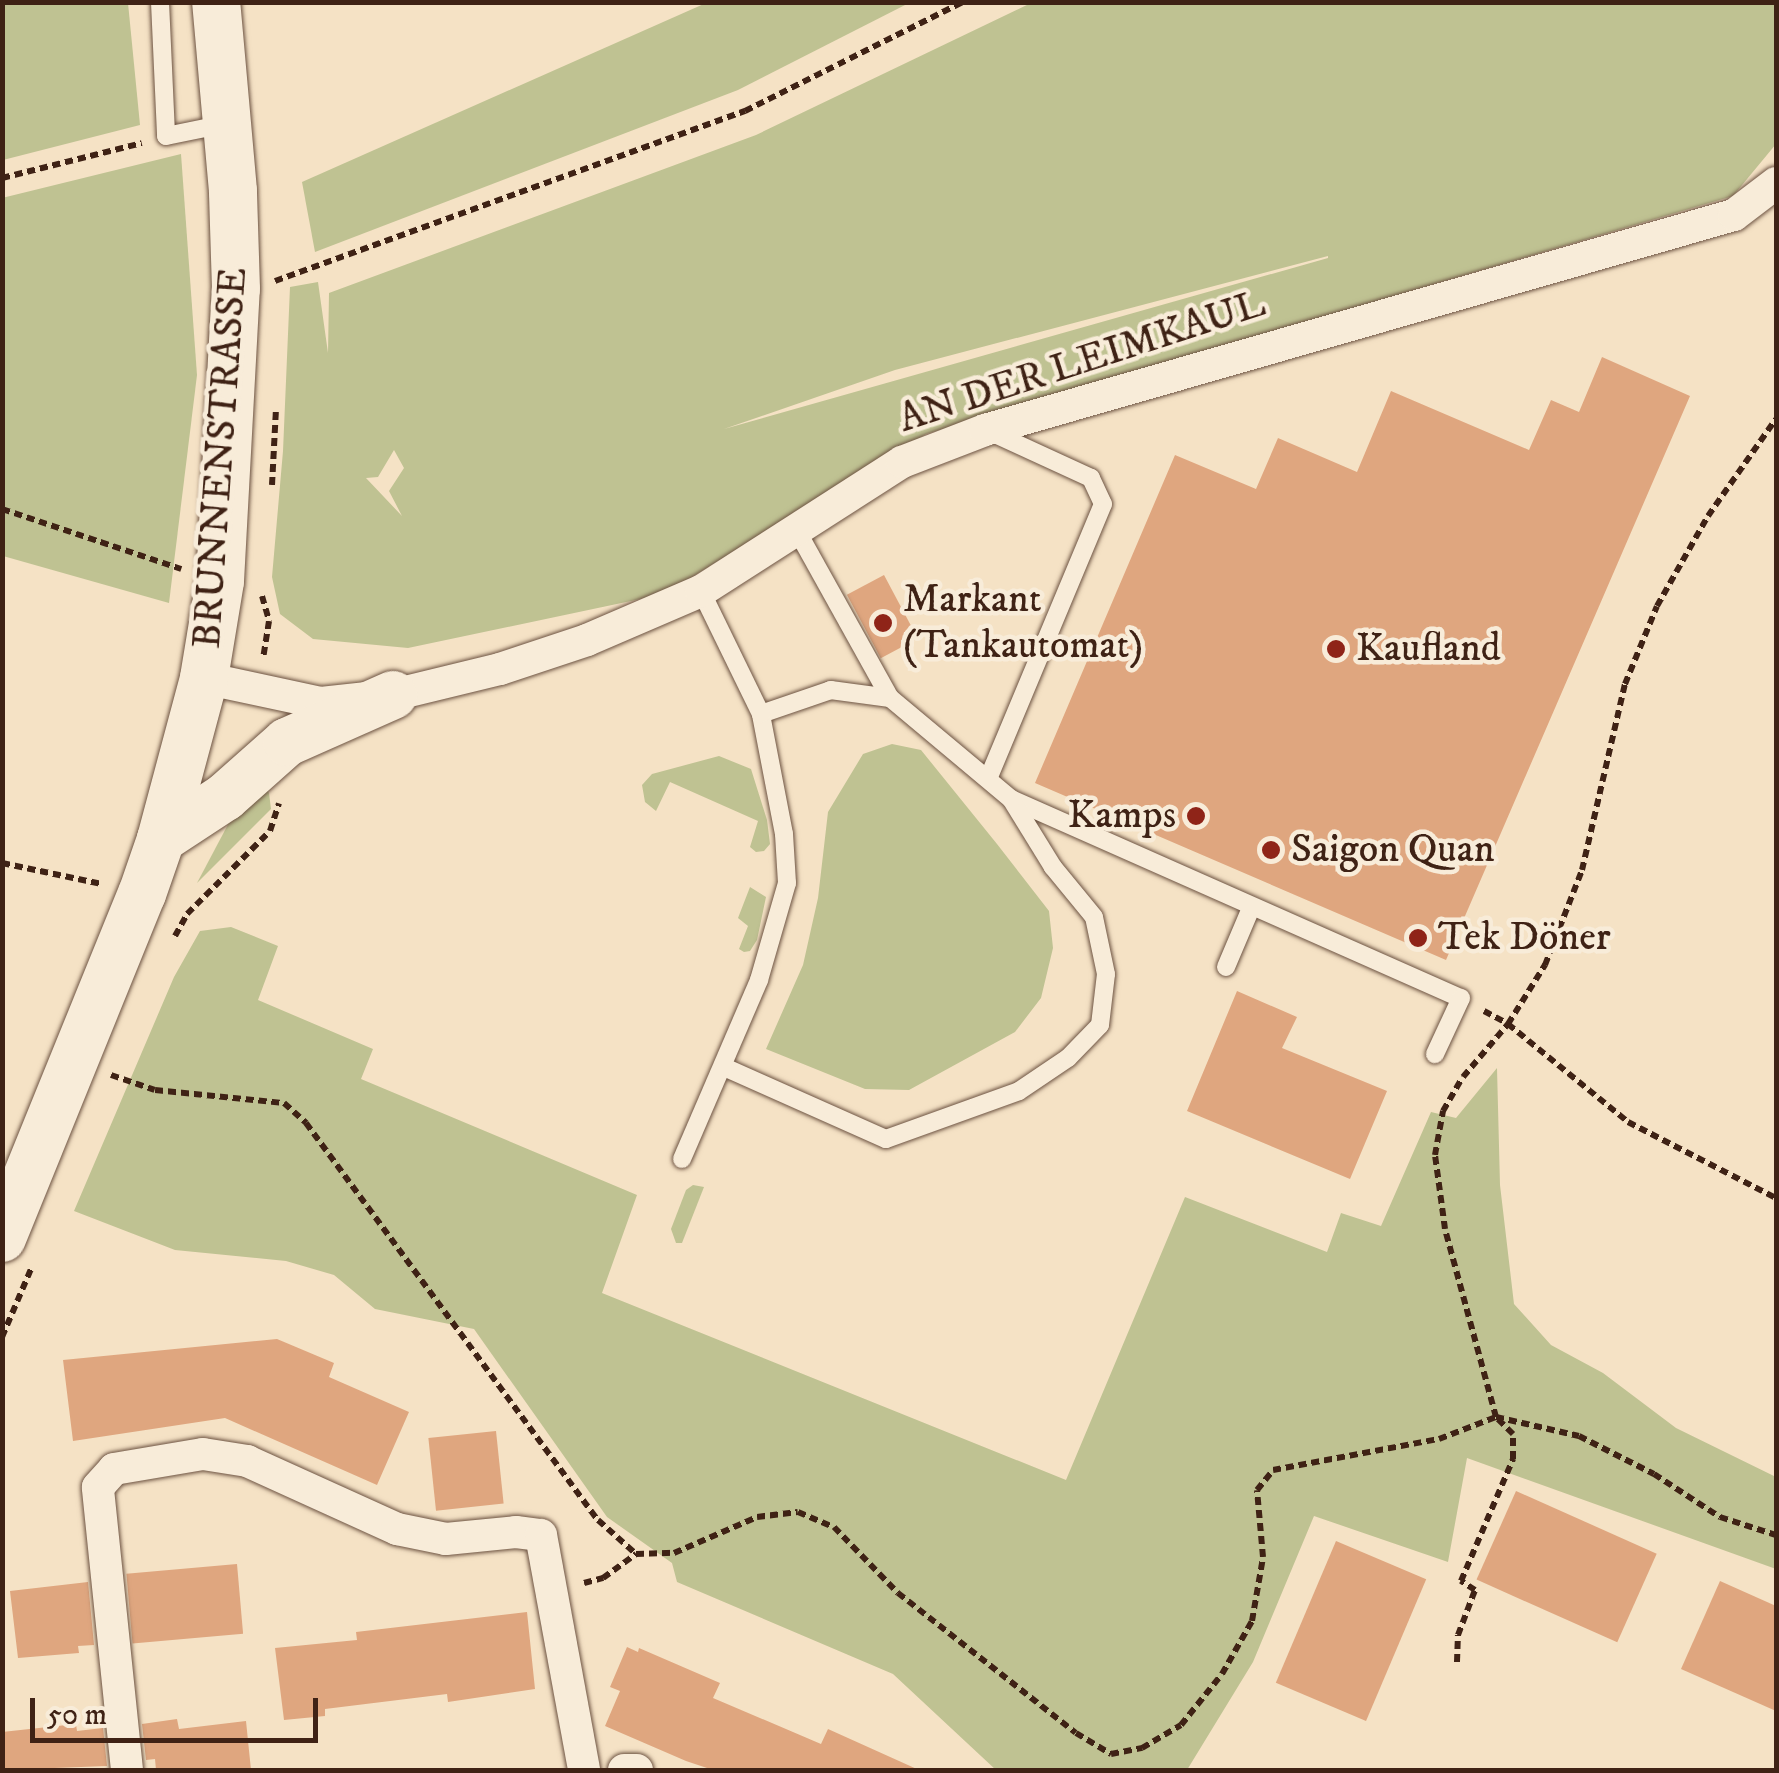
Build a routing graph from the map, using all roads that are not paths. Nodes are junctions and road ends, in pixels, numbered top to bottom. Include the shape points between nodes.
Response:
1 (160, 2) edge
2 (216, 2) edge
3 (226, 123) junction
4 (1776, 183) edge
5 (986, 430) junction
6 (796, 529) junction
7 (700, 591) junction
8 (204, 678) junction
9 (392, 696) junction
10 (890, 698) junction
11 (761, 714) junction
12 (988, 780) junction
13 (1011, 799) junction
14 (161, 839) junction
15 (1252, 908) junction
16 (1226, 967) dead end
17 (1434, 1054) dead end
18 (724, 1067) junction
19 (682, 1159) dead end
20 (2, 1238) edge
21 (126, 1770) edge
22 (584, 1770) edge
23 (624, 1770) edge
24 (636, 1770) edge

1 - 3 lane via 166,136
2 - 3 main road, BRUNNENSTRASSE
3 - 8 main road, BRUNNENSTRASSE via 236,290 220,582
4 - 5 street, AN DER LEIMKAUL via 1734,215
5 - 6 street, AN DER LEIMKAUL via 902,462
5 - 12 lane via 1092,478 1102,504
6 - 7 street, AN DER LEIMKAUL
6 - 10 lane
7 - 9 street, AN DER LEIMKAUL via 587,640
7 - 11 lane
8 - 9 street, AN DER LEIMKAUL via 321,703
8 - 14 main road, BRUNNENSTRASSE
9 - 14 main road via 287,742
10 - 11 lane via 831,690
10 - 12 lane
11 - 18 lane via 787,883
12 - 13 lane
13 - 15 lane
13 - 18 lane via 1052,867 1094,917 1106,974 1100,1025 1068,1058 1018,1091 886,1139
14 - 20 main road, BRUNNENSTRASSE
15 - 16 lane
15 - 17 lane via 1461,998
18 - 19 lane
21 - 22 street via 98,1488 114,1469 203,1454 247,1461 397,1530 446,1539 540,1535
23 - 24 street

